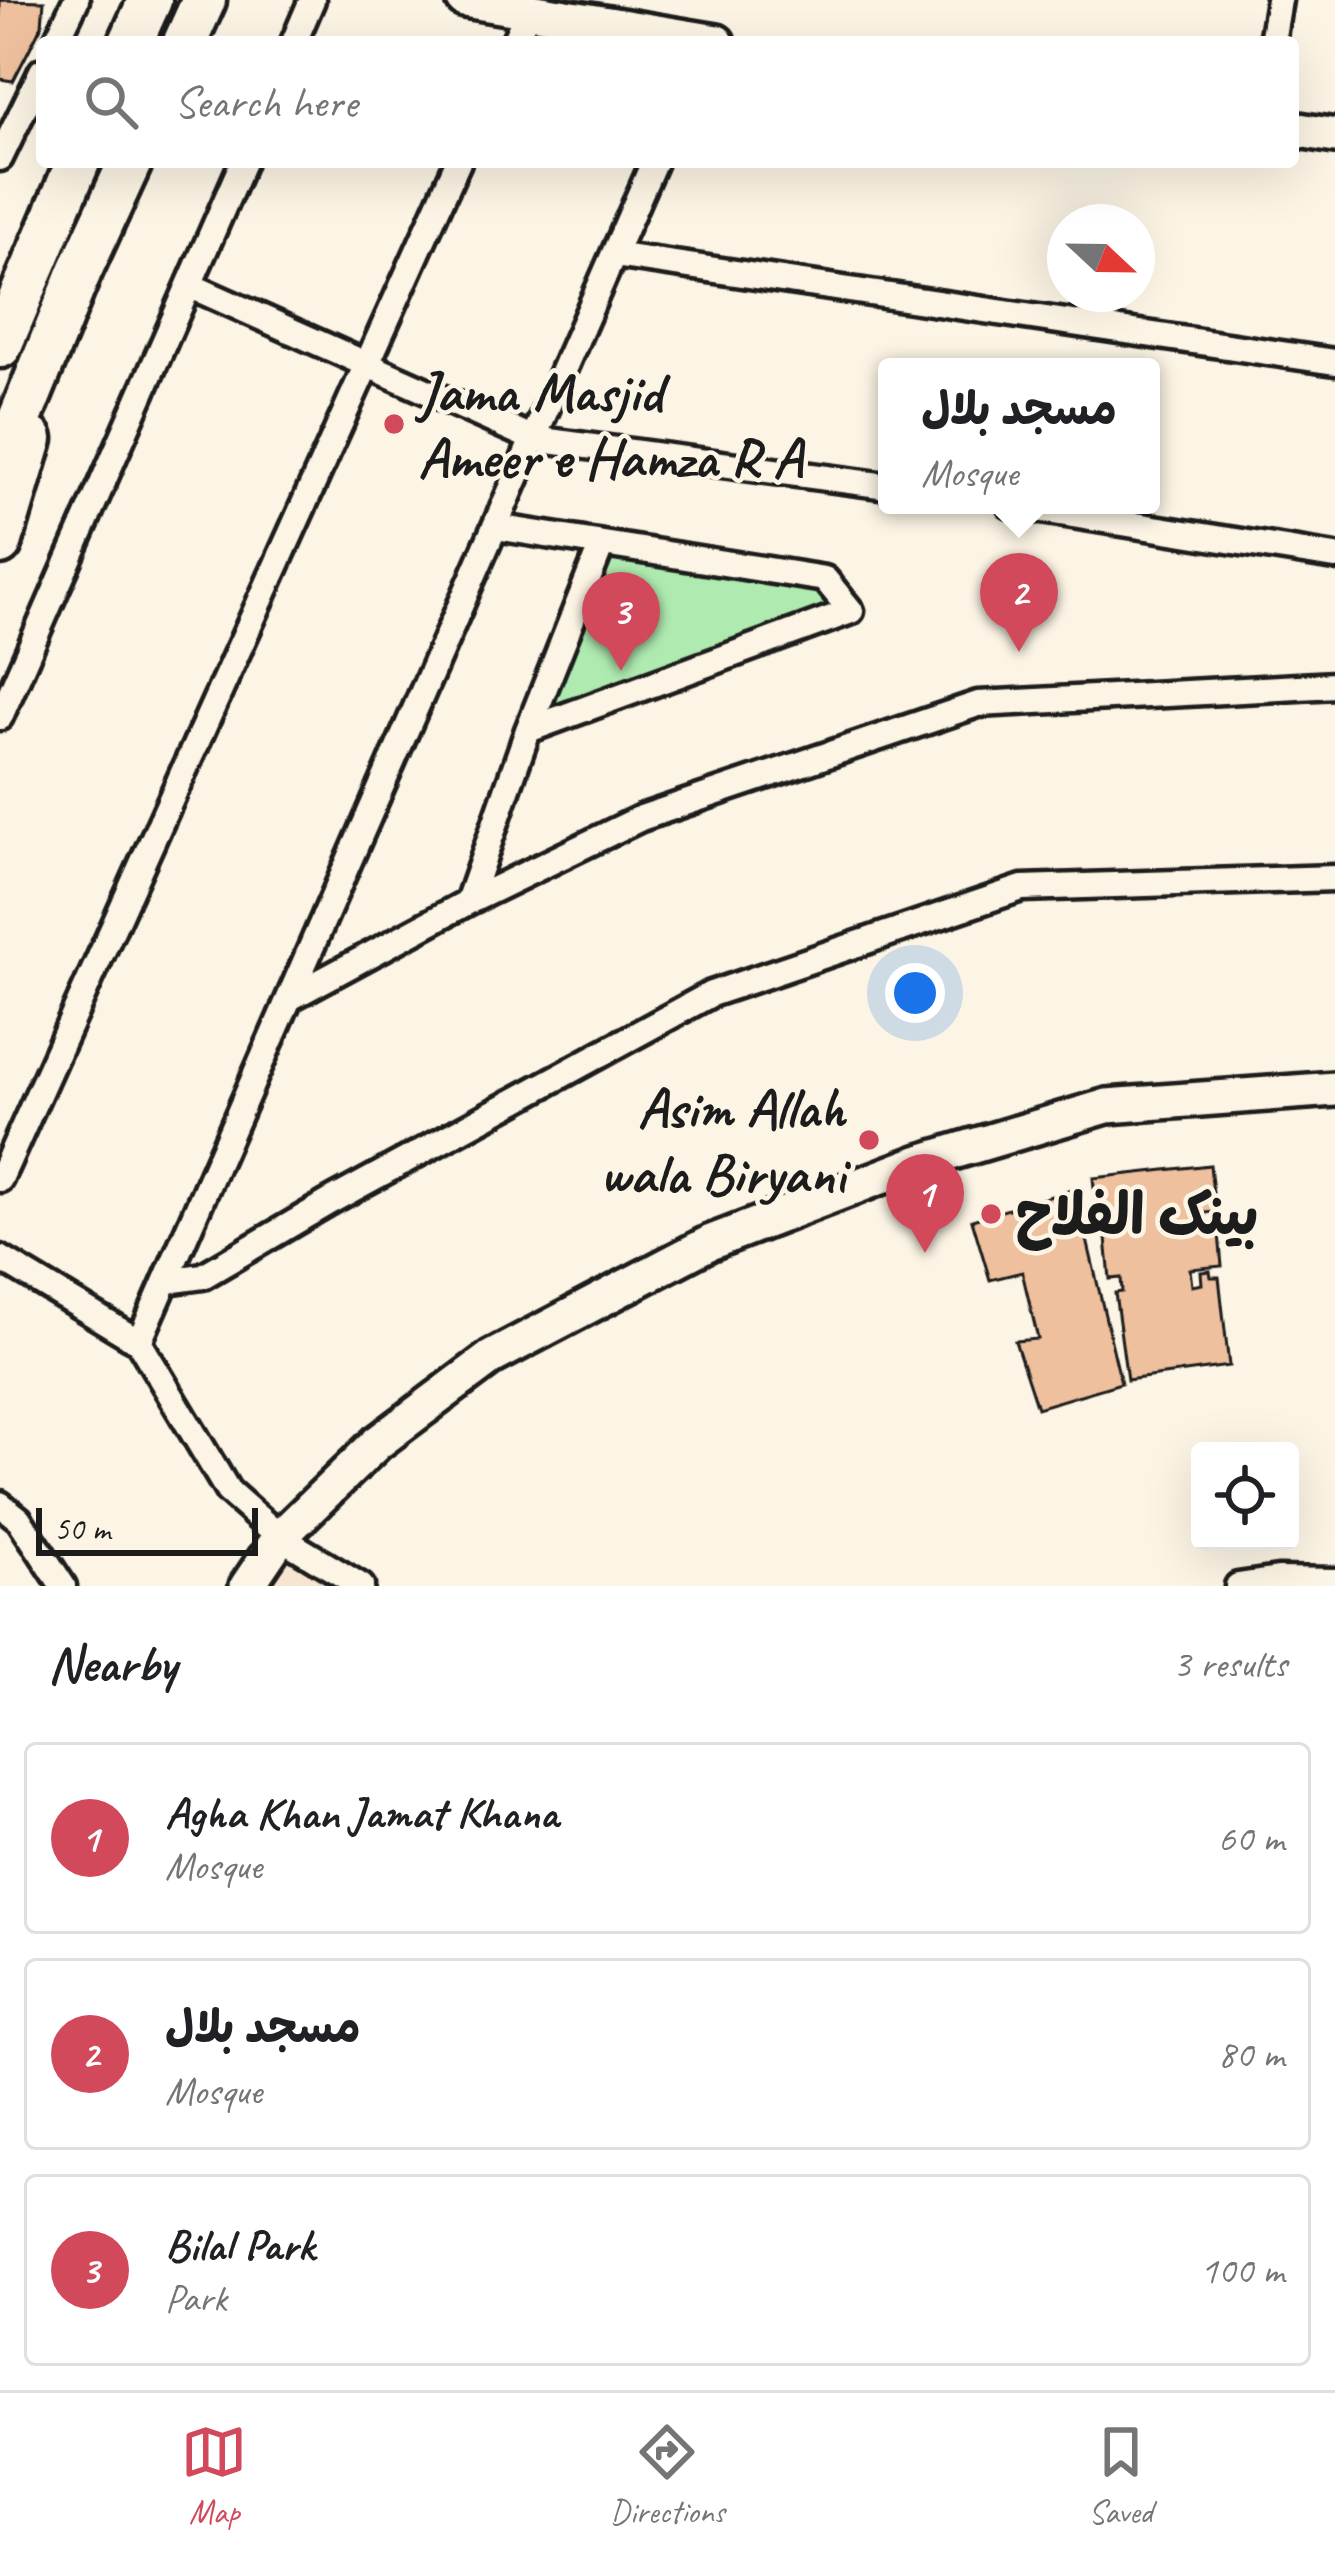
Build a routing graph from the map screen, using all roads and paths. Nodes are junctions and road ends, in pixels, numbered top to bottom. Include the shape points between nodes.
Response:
1 (76, 0) edge
2 (150, 0) edge
3 (204, 0) edge
4 (312, 0) edge
5 (464, 0) edge
6 (1279, 0) edge
7 (529, 10) junction
8 (59, 36) edge
9 (134, 36) edge
10 (187, 36) edge
11 (297, 36) edge
12 (517, 36) edge
13 (678, 36) edge
14 (1273, 36) edge
15 (36, 83) edge
16 (1299, 130) edge
17 (1335, 136) edge
18 (0, 158) edge
19 (75, 168) edge
20 (127, 168) edge
21 (240, 168) edge
22 (455, 168) edge
23 (651, 168) edge
24 (614, 255) junction
25 (34, 262) junction
26 (80, 271) junction
27 (190, 286) junction
28 (0, 319) edge
29 (0, 346) edge
30 (366, 362) junction
31 (1335, 362) edge
32 (534, 439) junction
33 (0, 468) edge
34 (878, 485) edge
35 (1067, 514) edge
36 (496, 527) junction
37 (0, 543) edge
38 (602, 544) junction
39 (1335, 556) edge
40 (1335, 685) edge
41 (0, 717) edge
42 (528, 730) junction
43 (1335, 878) edge
44 (468, 902) junction
45 (290, 998) junction
46 (1335, 1089) edge
47 (0, 1179) edge
48 (0, 1258) edge
49 (166, 1281) junction
50 (140, 1342) junction
51 (0, 1504) edge
52 (280, 1537) junction
53 (1335, 1581) edge
54 (63, 1586) edge
55 (247, 1586) edge
56 (361, 1586) edge
57 (1238, 1586) edge

1 - 8 street
2 - 9 highway
3 - 10 highway
4 - 11 street
5 - 7 street
6 - 14 street
7 - 12 street
7 - 13 street
15 - 18 street
16 - 17 street
19 - 25 highway
20 - 26 highway
21 - 27 street
22 - 30 street
23 - 24 street
24 - 31 street
24 - 32 street
25 - 28 highway
25 - 29 highway
26 - 33 highway
26 - 37 highway
27 - 30 street
27 - 41 street
30 - 32 street
30 - 47 street
32 - 34 street
32 - 36 street
35 - 39 street
36 - 38 street
36 - 45 street
38 - 42 street
38 - 42 street via 825,579 851,611
40 - 44 street via 979,704 641,818
42 - 44 street
43 - 49 street via 1022,888 733,986 203,1276
44 - 45 street
45 - 49 street
46 - 52 street via 1107,1106 920,1162 709,1243 492,1357 377,1443
48 - 50 street
49 - 50 street
50 - 52 street via 228,1491
51 - 54 street
52 - 55 street
52 - 56 street
53 - 57 street

